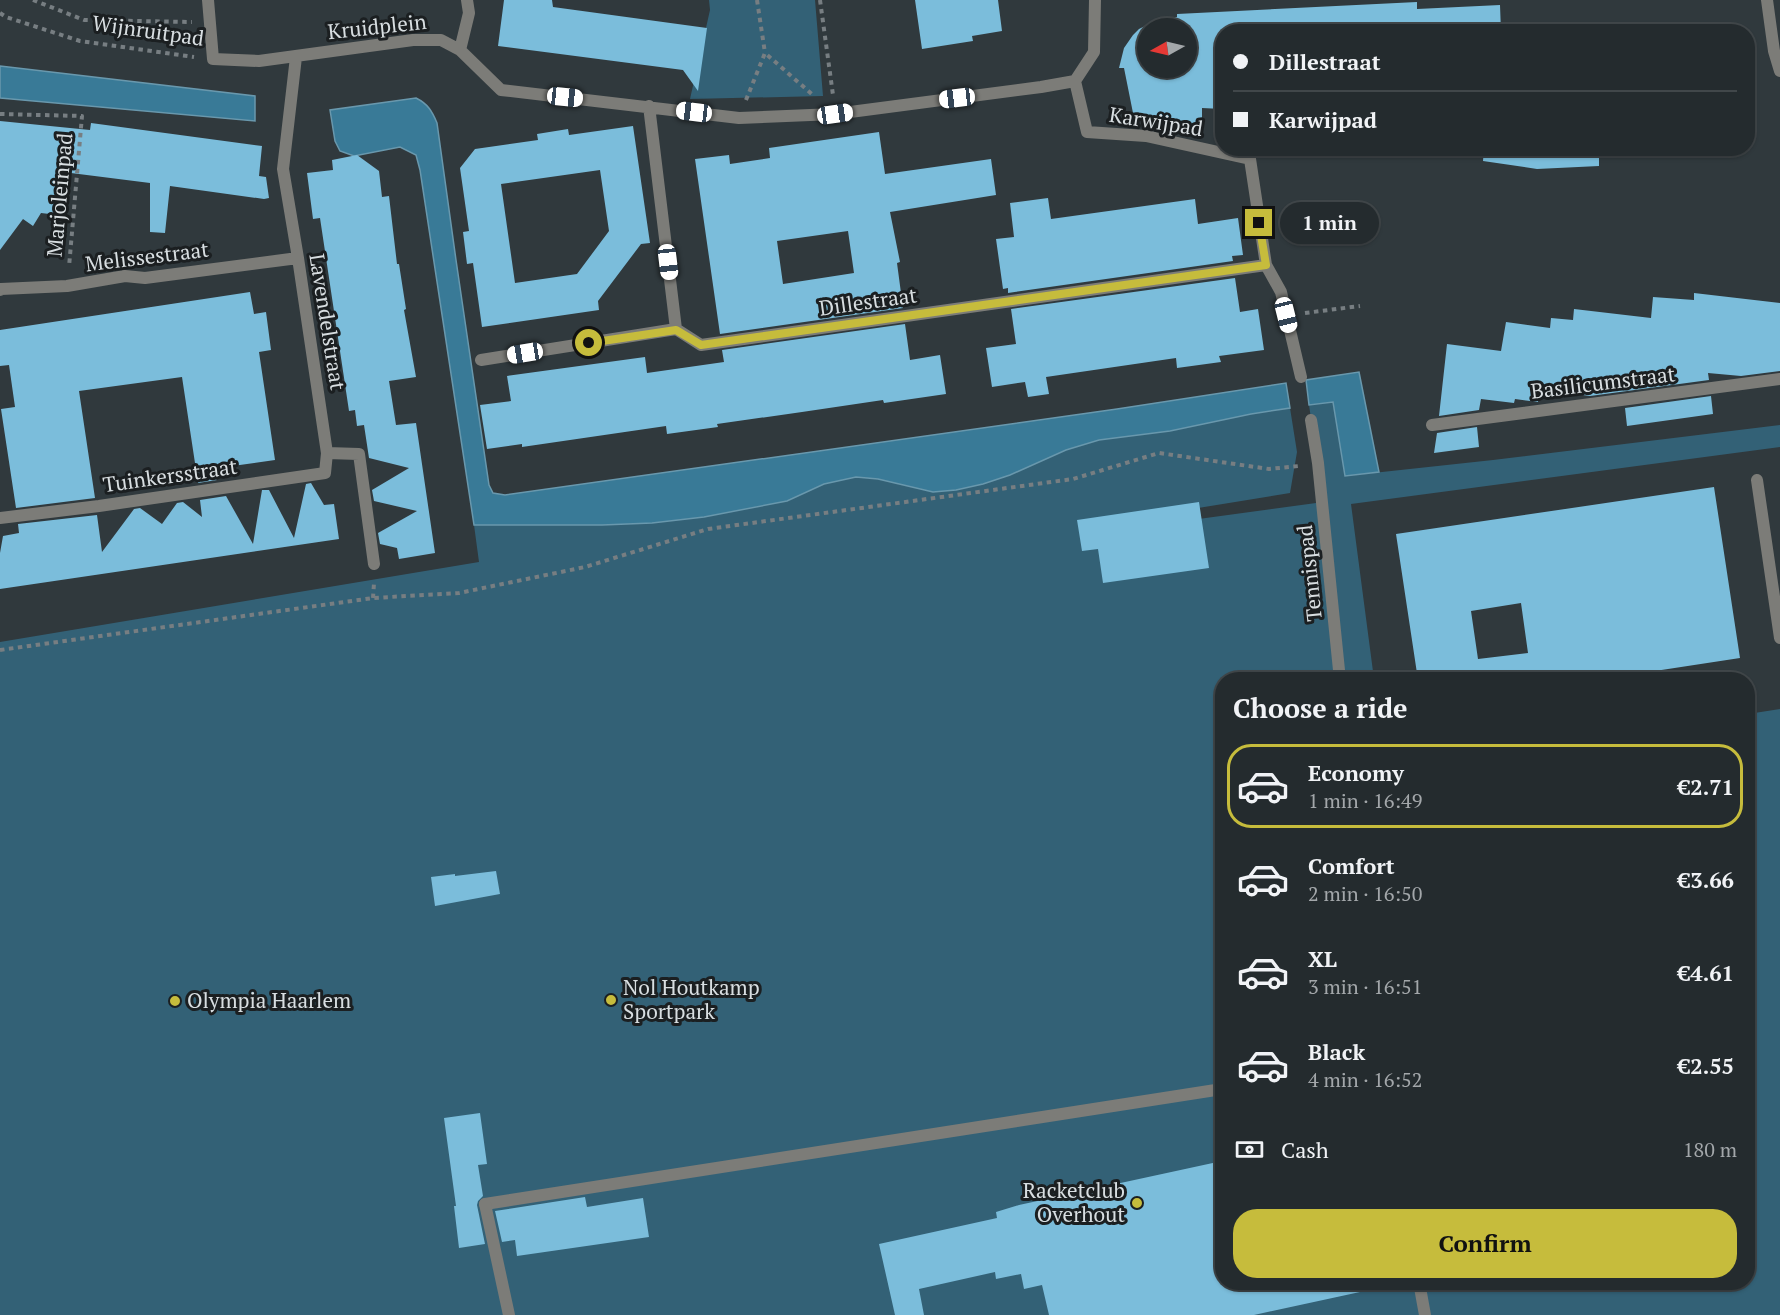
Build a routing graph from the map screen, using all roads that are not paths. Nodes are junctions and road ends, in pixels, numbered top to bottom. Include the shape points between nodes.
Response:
1 (208, 0) edge
2 (467, 0) edge
3 (1095, 0) edge
4 (1767, 0) edge
5 (460, 50) junction
6 (296, 57) junction
7 (1780, 71) edge
8 (1075, 81) junction
9 (649, 106) junction
10 (1215, 151) edge
11 (1236, 156) edge
12 (298, 258) junction
13 (1266, 265) junction
14 (0, 290) edge
15 (676, 330) junction
16 (481, 360) dead end
17 (1301, 377) dead end
18 (1780, 380) edge
19 (1311, 420) dead end
20 (1432, 425) dead end
21 (327, 453) junction
22 (1757, 480) dead end
23 (0, 518) edge
24 (374, 564) dead end
25 (1780, 638) edge
26 (1339, 672) edge
27 (1215, 1090) edge
28 (1420, 1290) edge
29 (509, 1315) edge
30 (1425, 1315) edge

1 - 6 street, Wijnruitpad via 213,59 259,61
2 - 5 street via 469,13
3 - 8 street via 1094,52
4 - 7 street
5 - 6 street, Kruidplein via 441,40 413,40
5 - 9 street via 501,90
6 - 12 street, Lavendelstraat via 283,170
8 - 9 street via 835,114 739,118
8 - 10 street, Karwijpad via 1087,132 1146,136
9 - 15 street
11 - 13 street, Karwijpad via 1250,159
12 - 14 street, Melissestraat via 145,278 125,276 67,286
12 - 21 street, Lavendelstraat
13 - 15 street, Dillestraat via 701,345
13 - 17 street via 1281,291
15 - 16 street
18 - 20 street, Basilicumstraat
19 - 26 street, Tennispad
21 - 23 street, Tuinkersstraat via 325,473
21 - 24 street via 359,454
22 - 25 street
27 - 29 street via 485,1204
28 - 30 street

